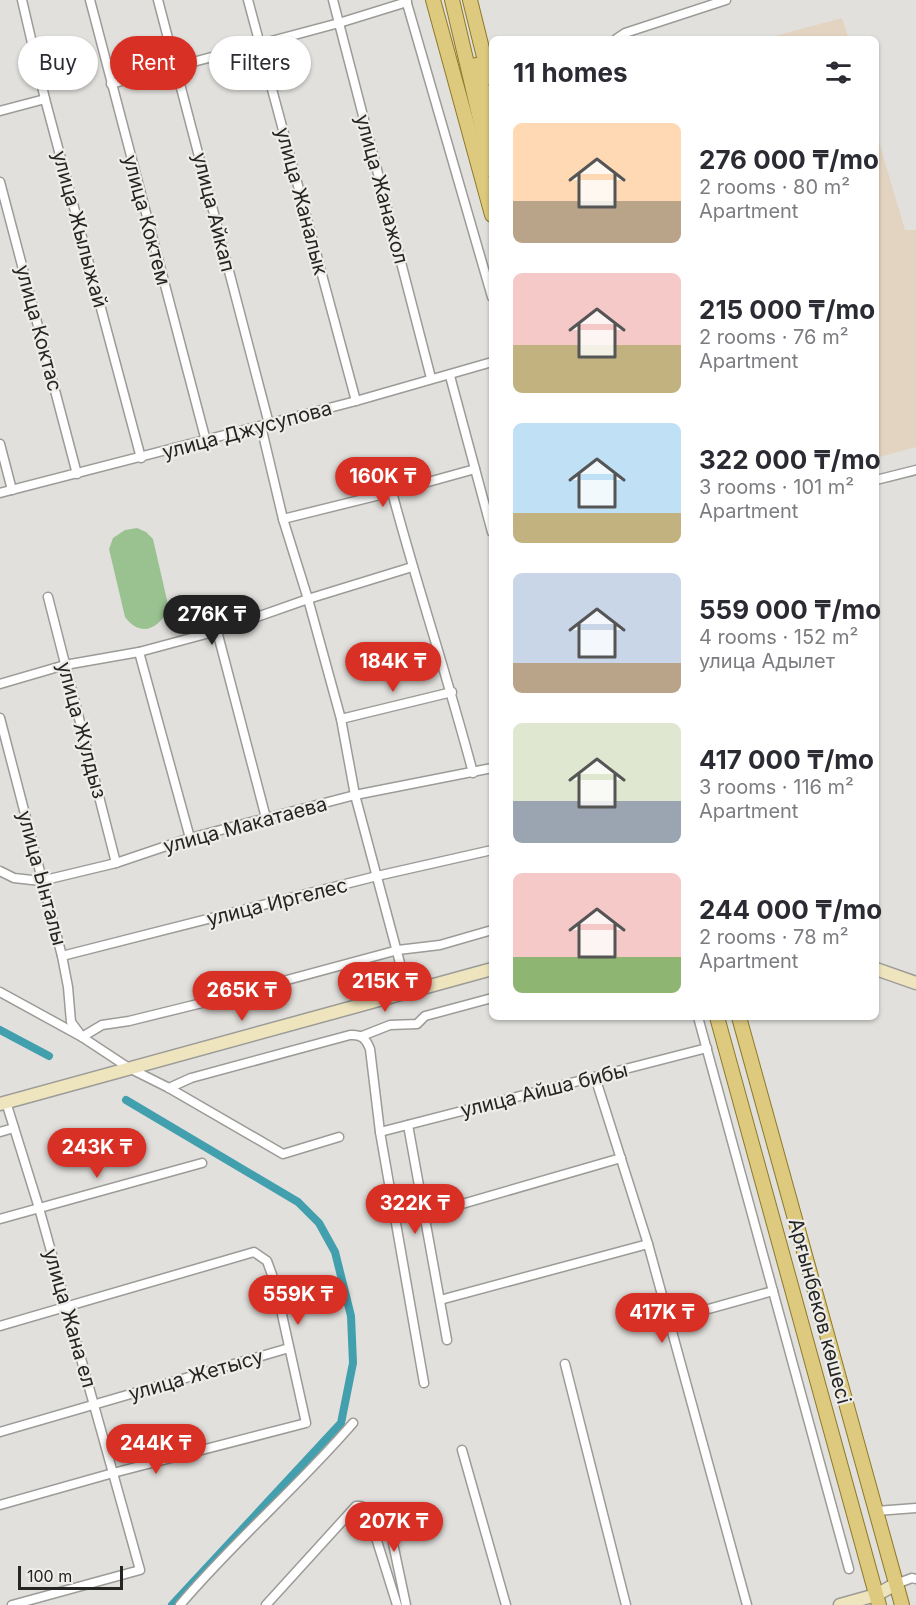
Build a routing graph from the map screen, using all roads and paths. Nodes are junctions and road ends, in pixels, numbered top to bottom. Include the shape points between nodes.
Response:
1 (22, 0) edge
2 (90, 0) edge
3 (158, 0) edge
4 (248, 0) edge
5 (333, 0) edge
6 (433, 0) edge
7 (452, 0) edge
8 (459, 0) edge
9 (470, 0) edge
10 (726, 0) edge
11 (407, 1) edge
12 (339, 24) junction
13 (168, 36) edge
14 (257, 36) edge
15 (293, 36) edge
16 (620, 36) edge
17 (489, 79) edge
18 (110, 80) edge
19 (113, 90) edge
20 (183, 90) edge
21 (271, 90) edge
22 (45, 99) junction
23 (0, 111) edge
24 (489, 113) edge
25 (489, 157) edge
26 (0, 182) edge
27 (489, 203) edge
28 (489, 287) edge
29 (489, 363) edge
30 (450, 376) junction
31 (431, 378) junction
32 (356, 401) junction
33 (265, 425) junction
34 (206, 441) junction
35 (0, 444) edge
36 (141, 458) junction
37 (475, 469) junction
38 (916, 470) edge
39 (77, 474) junction
40 (879, 479) edge
41 (12, 490) junction
42 (392, 492) junction
43 (0, 493) edge
44 (283, 519) junction
45 (489, 521) edge
46 (412, 567) junction
47 (48, 597) dead end
48 (308, 599) junction
49 (217, 631) junction
50 (139, 652) junction
51 (65, 665) junction
52 (0, 684) edge
53 (452, 692) junction
54 (0, 718) edge
55 (341, 719) junction
56 (489, 769) edge
57 (473, 772) junction
58 (355, 795) junction
59 (266, 818) junction
60 (190, 838) junction
61 (489, 851) edge
62 (116, 863) junction
63 (0, 871) edge
64 (377, 876) junction
65 (41, 880) junction
66 (489, 931) edge
67 (398, 950) junction
68 (62, 956) junction
69 (489, 970) edge
70 (879, 970) edge
71 (916, 983) edge
72 (0, 992) edge
73 (408, 993) junction
74 (489, 999) edge
75 (699, 1020) edge
76 (718, 1020) edge
77 (740, 1020) edge
78 (362, 1036) junction
79 (82, 1037) junction
80 (706, 1048) junction
81 (129, 1068) junction
82 (595, 1077) junction
83 (169, 1088) junction
84 (3, 1103) edge
85 (408, 1125) junction
86 (14, 1128) junction
87 (0, 1132) edge
88 (381, 1132) junction
89 (339, 1137) dead end
90 (621, 1158) junction
91 (202, 1163) dead end
92 (39, 1208) junction
93 (424, 1215) junction
94 (0, 1219) edge
95 (648, 1244) junction
96 (773, 1291) junction
97 (440, 1300) junction
98 (67, 1307) junction
99 (669, 1320) junction
100 (801, 1322) junction
101 (0, 1326) edge
102 (783, 1326) junction
103 (447, 1340) dead end
104 (289, 1348) junction
105 (565, 1364) dead end
106 (424, 1383) dead end
107 (94, 1405) junction
108 (353, 1424) dead end
109 (0, 1432) edge
110 (462, 1449) dead end
111 (113, 1473) junction
112 (0, 1505) edge
113 (916, 1508) edge
114 (386, 1510) dead end
115 (876, 1511) junction
116 (849, 1569) dead end
117 (916, 1579) edge
118 (896, 1584) junction
119 (877, 1600) edge
120 (40, 1601) edge
121 (12, 1605) edge
122 (180, 1605) edge
123 (266, 1605) edge
124 (397, 1605) edge
125 (406, 1605) edge
126 (506, 1605) edge
127 (626, 1605) edge
128 (747, 1605) edge
129 (840, 1605) edge
130 (902, 1605) edge

1 - 22 street, улица Жылыжай
2 - 18 street, улица Коктем
3 - 13 street, улица Айкап
4 - 14 street, улица Жаналык
5 - 12 street, улица Жанажол
6 - 27 main road
7 - 25 main road
8 - 24 main road
9 - 17 main road
10 - 16 street
11 - 12 street
11 - 28 street
12 - 15 street
12 - 31 street, улица Жанажол
19 - 34 street, улица Коктем
20 - 33 street, улица Айкап
21 - 32 street, улица Жаналык
22 - 23 street
22 - 36 street, улица Жылыжай
26 - 39 street, улица Коктас
29 - 30 street, улица Джусупова
30 - 31 street, улица Джусупова
30 - 37 street
31 - 32 street, улица Джусупова
32 - 33 street, улица Джусупова
33 - 34 street, улица Джусупова
33 - 44 street, улица Айкап
34 - 36 street, улица Джусупова
35 - 41 street
36 - 39 street, улица Джусупова
37 - 42 street
37 - 45 street
38 - 40 street
39 - 41 street, улица Джусупова
41 - 43 street, улица Джусупова
42 - 44 street
42 - 46 street
44 - 48 street, улица Айкап
46 - 48 street
46 - 53 street
47 - 51 street, улица Жулдыз
48 - 49 street
48 - 55 street, улица Айкап
49 - 50 street
49 - 59 street
50 - 51 street
50 - 60 street
51 - 52 street
51 - 62 street, улица Жулдыз
53 - 55 street
53 - 57 street
54 - 65 street, улица Ынталы
55 - 58 street, улица Айкап
56 - 57 street, улица Макатаева
57 - 58 street, улица Макатаева
58 - 59 street, улица Макатаева
58 - 64 street, улица Айкап
59 - 60 street, улица Макатаева
60 - 62 street, улица Макатаева
61 - 64 street, улица Иргелес
62 - 65 street, улица Макатаева
63 - 65 street, улица Макатаева via 14,878
64 - 67 street, улица Айкап
64 - 68 street, улица Иргелес
65 - 68 street, улица Ынталы
66 - 67 street via 440,945
67 - 73 street, улица Айкап
67 - 79 street via 129,1022 102,1025
68 - 79 street, улица Ынталы via 71,1022
69 - 73 main road
70 - 71 main road
72 - 79 street
73 - 81 main road
74 - 78 street via 425,1016 417,1024 390,1025
75 - 80 street
76 - 100 main road, Арғынбеков көшесі
77 - 115 main road, Арғынбеков көшесі
78 - 83 street via 350,1035 191,1078
78 - 88 street via 370,1049
79 - 81 street
80 - 82 street, улица Айша бибы
80 - 96 street
81 - 83 street
81 - 84 main road
82 - 85 street, улица Айша бибы
82 - 90 street
83 - 89 street via 283,1154
84 - 86 street, улица Жана ел
85 - 88 street, улица Айша бибы
85 - 93 street
86 - 87 street
86 - 92 street, улица Жана ел
88 - 106 street
90 - 93 street
90 - 95 street
91 - 92 street
92 - 94 street
92 - 98 street, улица Жана ел
93 - 97 street
95 - 97 street
95 - 99 street
96 - 99 street
96 - 102 street
97 - 103 street
98 - 101 street
98 - 104 street via 254,1252 267,1261
98 - 107 street, улица Жана ел
99 - 128 street
100 - 102 street
100 - 119 main road, Арғынбеков көшесі
102 - 116 street
104 - 107 street, улица Жетысу
104 - 111 street via 306,1423
105 - 127 street
107 - 109 street, улица Жетысу
107 - 111 street, улица Жана ел
108 - 122 street
110 - 126 street
111 - 112 street
111 - 120 street, улица Жана ел via 140,1570
113 - 115 street
114 - 125 street
115 - 118 main road, Арғынбеков көшесі
117 - 118 street
118 - 119 main road
118 - 130 main road, Арғынбеков көшесі
119 - 129 main road
120 - 121 street
123 - 124 street via 356,1506 367,1509

